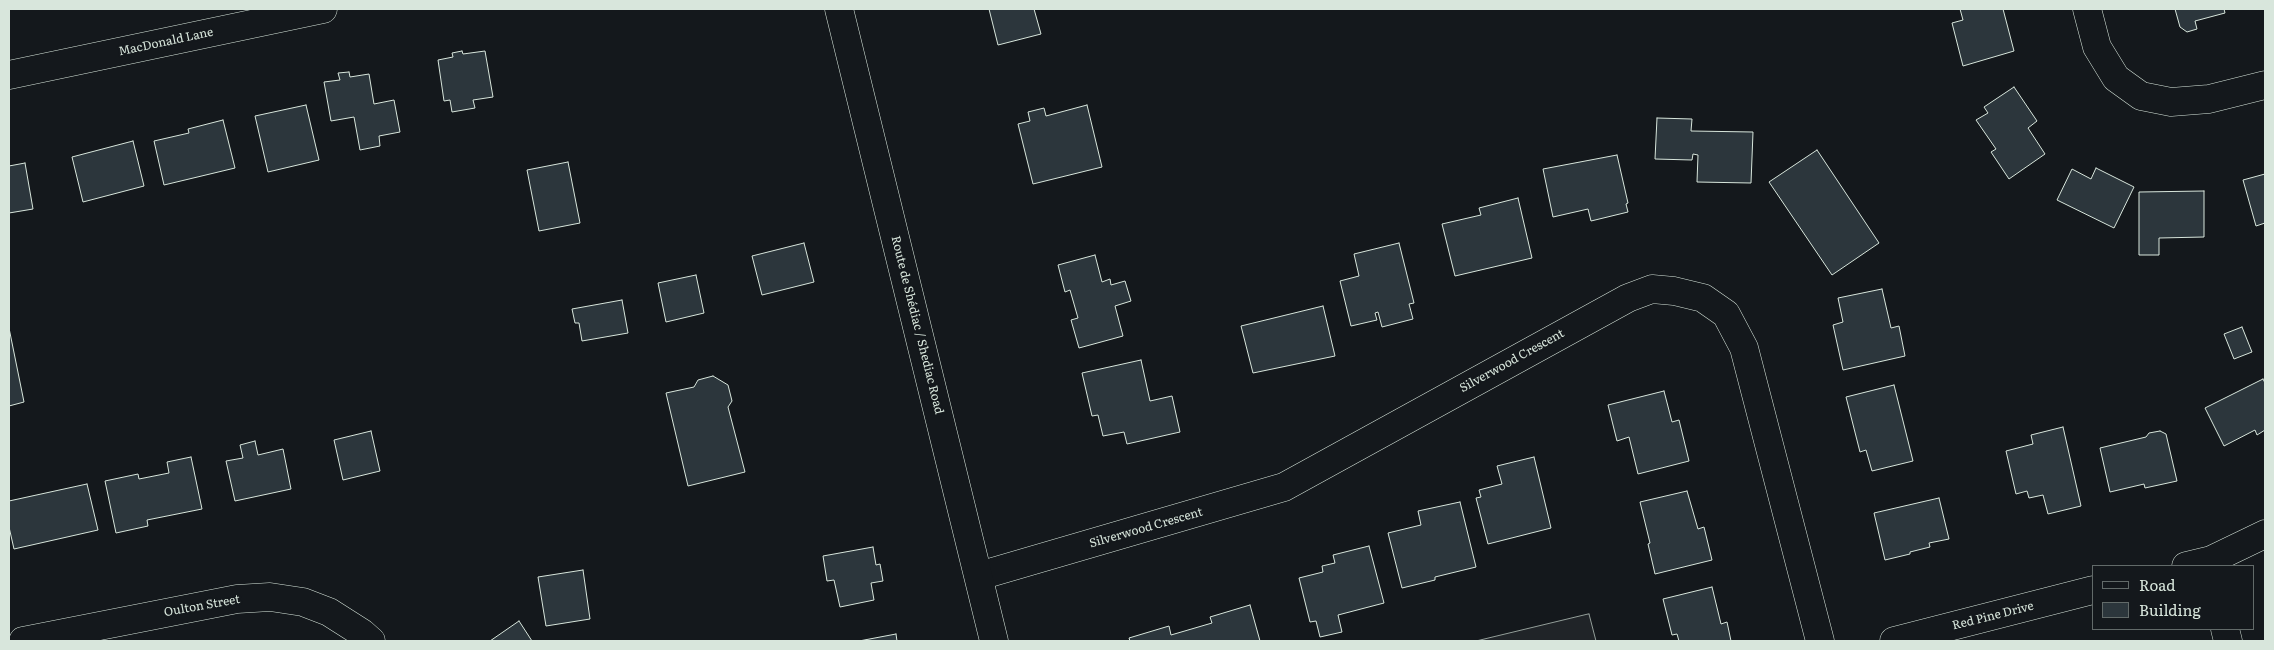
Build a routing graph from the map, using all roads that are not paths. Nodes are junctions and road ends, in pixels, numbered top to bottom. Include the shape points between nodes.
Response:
1 (323, 9) edge
2 (838, 9) edge
3 (2087, 9) edge
4 (9, 75) edge
5 (2265, 85) edge
6 (2265, 534) edge
7 (2203, 564) edge
8 (978, 576) junction
9 (2092, 590) edge
10 (23, 641) edge
11 (371, 641) edge
12 (994, 641) edge
13 (1820, 641) edge
14 (1894, 641) edge

1 - 4 street, MacDonald Lane
2 - 8 street, Route de Shédiac / Shediac Road
3 - 5 street via 2097,47 2116,78 2141,96 2170,102 2209,99
6 - 7 street
8 - 12 street, Route de Shédiac / Shediac Road
8 - 13 street, Silverwood Crescent via 1284,487 1628,298 1652,289 1703,298 1726,314 1744,348
9 - 14 street, Red Pine Drive
10 - 11 street, Oulton Street via 237,599 270,597 302,602 329,612

